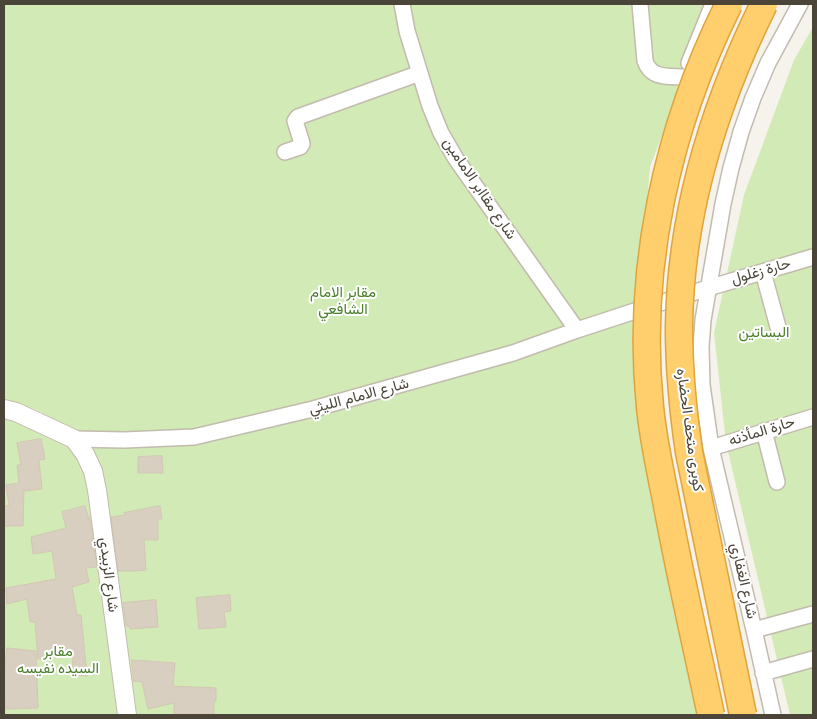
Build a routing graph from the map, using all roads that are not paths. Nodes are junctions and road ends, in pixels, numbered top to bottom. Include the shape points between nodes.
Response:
1 (402, 4) edge
2 (640, 4) edge
3 (713, 4) edge
4 (729, 4) edge
5 (764, 4) edge
6 (800, 4) edge
7 (420, 73) junction
8 (684, 77) junction
9 (284, 152) dead end
10 (813, 257) edge
11 (763, 272) junction
12 (708, 288) junction
13 (641, 309) junction
14 (778, 327) dead end
15 (577, 330) junction
16 (4, 409) edge
17 (813, 417) edge
18 (764, 431) junction
19 (74, 439) junction
20 (711, 448) junction
21 (777, 482) dead end
22 (813, 614) edge
23 (754, 630) junction
24 (813, 659) edge
25 (763, 673) junction
26 (127, 715) edge
27 (703, 715) edge
28 (711, 715) edge
29 (743, 715) edge
30 (773, 715) edge

1 - 7 street, شارع مقاابر الامامين
2 - 8 street via 647,67 655,74
3 - 8 street
4 - 28 highway, bridge via 698,74 664,183 651,267 647,333 650,408 656,449
5 - 29 highway, كوبرى متحف الحضاره, bridge via 721,102 700,174 685,250 679,327 683,410 689,452
6 - 12 street, شارع الغفاري via 768,63 741,132 723,204
7 - 9 street via 298,117 294,121 302,144
7 - 15 street, شارع مقاابر الامامين via 441,133 456,159
8 - 13 street via 669,126 653,202
10 - 11 street, حارة زغلول
11 - 12 street, حارة زغلول
11 - 14 street
12 - 13 street, شارع الامام الليثي
12 - 20 street, شارع الغفاري via 701,347 702,385
13 - 15 street, شارع الامام الليثي
13 - 27 street via 641,382 648,455
15 - 19 street, شارع الامام الليثي via 514,353 313,410 194,437
16 - 19 street, شارع الامام الليثي
17 - 18 street, حارة المأذنه
18 - 20 street, حارة المأذنه
18 - 21 street
19 - 26 street, شارع الزبيدي via 93,471 97,490
20 - 23 street, شارع الغفاري
22 - 23 street
23 - 25 street, شارع الغفاري
24 - 25 street
25 - 30 street, شارع الغفاري

